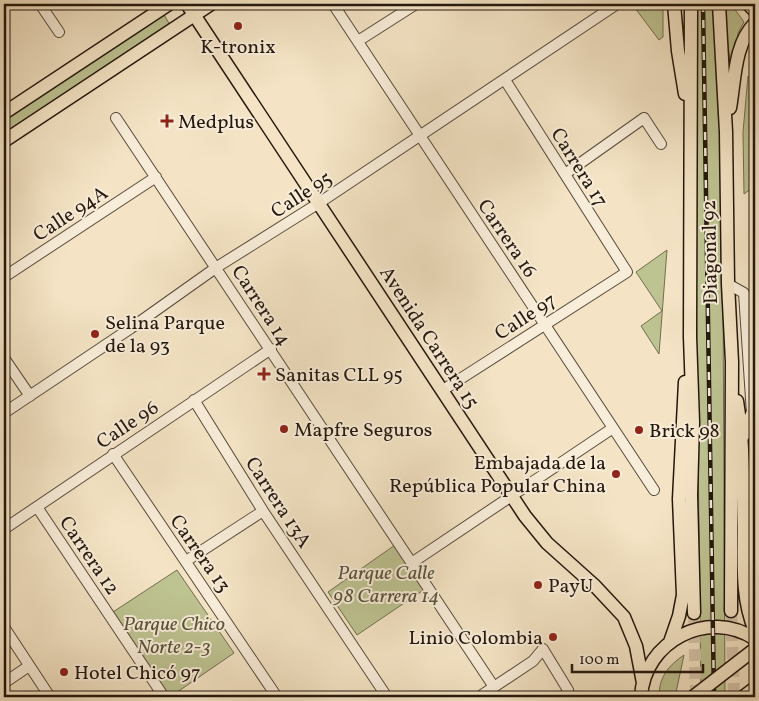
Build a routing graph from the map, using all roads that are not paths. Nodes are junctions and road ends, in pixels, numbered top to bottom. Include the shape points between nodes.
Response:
1 (40, 4) edge
2 (169, 4) edge
3 (187, 4) edge
4 (211, 4) edge
5 (333, 4) edge
6 (416, 4) edge
7 (617, 4) edge
8 (674, 4) edge
9 (690, 4) edge
10 (719, 4) edge
11 (748, 4) edge
12 (755, 11) edge
13 (194, 15) junction
14 (755, 23) edge
15 (59, 32) dead end
16 (358, 41) junction
17 (505, 80) junction
18 (4, 113) edge
19 (116, 118) dead end
20 (726, 132) junction
21 (692, 133) junction
22 (419, 137) junction
23 (4, 141) edge
24 (660, 144) dead end
25 (565, 174) junction
26 (156, 177) junction
27 (319, 203) junction
28 (217, 268) junction
29 (627, 272) joint
30 (4, 277) edge
31 (728, 284) junction
32 (544, 324) junction
33 (690, 337) junction
34 (270, 349) junction
35 (4, 358) edge
36 (732, 362) junction
37 (443, 390) junction
38 (30, 396) junction
39 (194, 400) junction
40 (4, 413) edge
41 (754, 415) edge
42 (613, 428) junction
43 (743, 436) junction
44 (113, 454) junction
45 (654, 490) dead end
46 (512, 496) junction
47 (37, 506) junction
48 (263, 511) junction
49 (4, 529) edge
50 (186, 562) junction
51 (413, 562) junction
52 (744, 590) junction
53 (755, 603) edge
54 (731, 611) tunnel mouth
55 (694, 613) tunnel mouth
56 (4, 628) edge
57 (754, 634) edge
58 (670, 642) junction
59 (755, 649) edge
60 (29, 666) junction
61 (4, 683) edge
62 (494, 687) junction
63 (755, 688) edge
64 (642, 693) edge
65 (50, 697) edge
66 (164, 697) edge
67 (277, 697) edge
68 (387, 697) edge
69 (479, 697) edge
70 (564, 697) edge
71 (693, 697) edge
72 (743, 697) edge

1 - 15 street
2 - 18 main road
3 - 13 main road, Avenida Carrera 15
4 - 13 main road
5 - 16 street, Carrera 16
6 - 16 street
7 - 17 street, Calle 95
8 - 21 main road via 678,51
9 - 21 main road, Diagonal 92
10 - 20 main road, Diagonal 92
11 - 12 main road
13 - 23 main road
13 - 27 main road, Avenida Carrera 15
14 - 20 main road via 739,53
16 - 22 street, Carrera 16
17 - 22 street, Calle 95
17 - 25 street, Carrera 17
19 - 26 street, Carrera 14
20 - 31 main road, Diagonal 92
21 - 33 main road, Diagonal 92
22 - 27 street, Calle 95
22 - 32 street, Carrera 16
24 - 25 street via 644,118
25 - 29 street, Carrera 17
26 - 28 street, Carrera 14
26 - 30 street, Calle 94A
27 - 28 street, Calle 95
27 - 37 main road, Avenida Carrera 15
28 - 34 street, Carrera 14
28 - 38 street, Calle 95
29 - 32 street, Calle 97
31 - 36 main road, Diagonal 92
31 - 41 street via 744,293
32 - 37 street, Calle 97
32 - 42 street, Carrera 16
33 - 55 main road, Diagonal 92
33 - 58 main road via 681,431 679,499 683,595
34 - 39 street, Calle 96
34 - 51 street, Carrera 14
35 - 38 street
36 - 43 main road
36 - 54 main road, Diagonal 92
37 - 46 main road, Avenida Carrera 15
38 - 40 street, Calle 95
39 - 44 street, Calle 96
39 - 48 street, Carrera 13A
41 - 43 main road
42 - 45 street, Carrera 16
42 - 46 street
43 - 52 main road
44 - 47 street, Calle 96
44 - 50 street, Carrera 13
46 - 51 street
46 - 64 main road, Avenida Carrera 15 via 547,543 624,617 636,646
47 - 49 street, Calle 96
47 - 66 street, Carrera 12
48 - 50 street
48 - 68 street, Carrera 13A
50 - 67 street, Carrera 13
51 - 62 street, Carrera 14
52 - 53 main road
52 - 57 main road
56 - 60 street
57 - 58 main road via 714,627 695,629
58 - 64 main road via 655,658
59 - 71 main road, bridge
60 - 61 street
60 - 65 street
62 - 69 street
62 - 70 street via 533,661 544,649 568,690
63 - 72 main road

